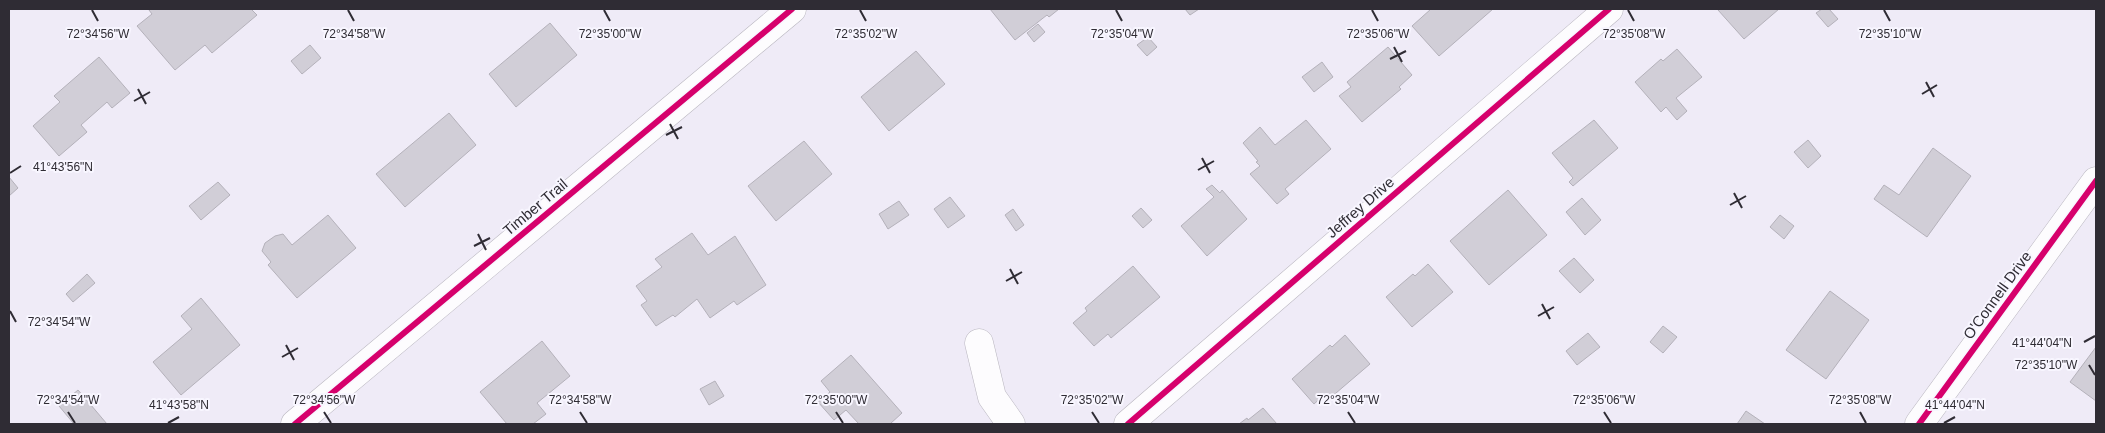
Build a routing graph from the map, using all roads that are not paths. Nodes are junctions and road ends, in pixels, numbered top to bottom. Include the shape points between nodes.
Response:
1 (792, 9) edge
2 (1609, 9) edge
3 (2096, 181) edge
4 (979, 343) dead end
5 (295, 424) edge
6 (1011, 424) edge
7 (1128, 424) edge
8 (1919, 424) edge

1 - 5 street, Timber Trail
2 - 7 street, Jeffrey Drive
3 - 8 street, O'Connell Drive
4 - 6 street via 992,397

